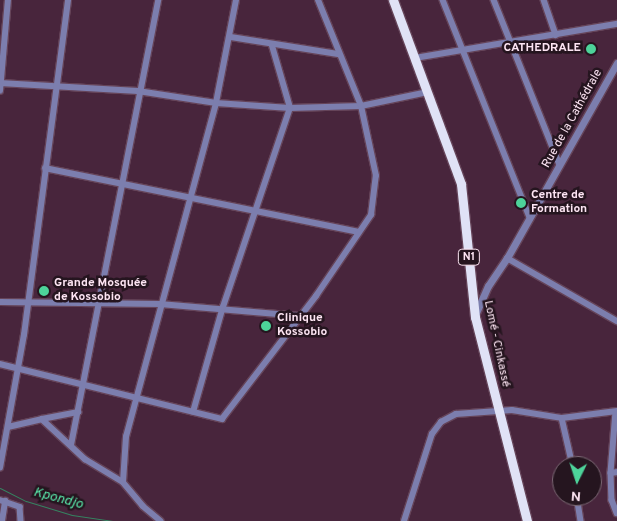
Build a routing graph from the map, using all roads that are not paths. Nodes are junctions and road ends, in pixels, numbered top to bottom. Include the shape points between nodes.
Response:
1 (8, 0) edge
2 (68, 0) edge
3 (158, 0) edge
4 (236, 0) edge
5 (318, 0) edge
6 (393, 0) edge
7 (443, 0) edge
8 (494, 0) edge
9 (544, 0) edge
10 (617, 24) edge
11 (556, 36) junction
12 (230, 37) junction
13 (512, 42) junction
14 (272, 46) junction
15 (464, 50) junction
16 (338, 54) junction
17 (415, 58) junction
18 (617, 63) edge
19 (0, 83) edge
20 (58, 87) junction
21 (138, 90) junction
22 (0, 91) edge
23 (428, 92) junction
24 (216, 102) junction
25 (360, 106) junction
26 (290, 108) junction
27 (560, 165) junction
28 (45, 168) junction
29 (122, 183) junction
30 (190, 195) junction
31 (255, 210) junction
32 (530, 218) junction
33 (359, 232) junction
34 (507, 258) junction
35 (0, 302) edge
36 (28, 302) junction
37 (99, 302) junction
38 (160, 304) junction
39 (223, 307) junction
40 (300, 316) junction
41 (475, 316) junction
42 (617, 321) edge
43 (0, 364) edge
44 (16, 368) junction
45 (83, 385) junction
46 (136, 399) junction
47 (498, 410) junction
48 (616, 411) edge
49 (78, 412) junction
50 (193, 412) junction
51 (562, 418) junction
52 (42, 419) junction
53 (8, 427) junction
54 (71, 446) junction
55 (571, 456) edge
56 (0, 468) edge
57 (614, 473) edge
58 (123, 482) junction
59 (2, 500) edge
60 (579, 506) edge
61 (617, 513) edge
62 (2, 521) edge
63 (20, 521) edge
64 (161, 521) edge
65 (404, 521) edge
66 (528, 521) edge
67 (581, 521) edge

1 - 19 street
2 - 20 street
3 - 21 street
4 - 12 street
5 - 16 street
6 - 17 highway, Lomé - Cinkassé / N1
7 - 15 street
8 - 13 street
9 - 11 street
10 - 11 street
11 - 13 street
12 - 14 street
12 - 24 street
13 - 15 street
13 - 27 street
14 - 16 street
14 - 26 street
15 - 17 street
15 - 32 street
16 - 25 street
17 - 23 highway, Lomé - Cinkassé / N1
18 - 27 street, Rue de la Cathédrale
19 - 20 street
19 - 22 street
20 - 21 street
20 - 28 street
21 - 24 street
21 - 29 street
23 - 25 street
23 - 41 highway, Lomé - Cinkassé / N1 via 464,194
24 - 26 street
24 - 30 street
25 - 26 street
25 - 33 street via 376,176 371,214
26 - 31 street
27 - 32 street, Rue de la Cathédrale
28 - 29 street
28 - 36 street
29 - 30 street
29 - 37 street
30 - 31 street
30 - 38 street
31 - 33 street
31 - 39 street
32 - 34 street, Rue de la Cathédrale
33 - 40 street
34 - 41 street, Rue de la Cathédrale via 488,286
34 - 42 street
35 - 36 street
36 - 37 street
36 - 44 street
37 - 38 street
37 - 45 street
38 - 39 street
38 - 46 street
39 - 40 street
39 - 50 street
40 - 50 street via 222,418
41 - 47 highway, Lomé - Cinkassé / N1
43 - 44 street
44 - 45 street
44 - 53 street
45 - 46 street
45 - 49 street
46 - 50 street
46 - 58 street via 126,437
47 - 51 street
47 - 65 street via 456,414 441,422 432,434
47 - 66 highway, Lomé - Cinkassé / N1
48 - 51 street
48 - 57 street
49 - 52 street
49 - 54 street
51 - 55 street
52 - 53 street
52 - 54 street
53 - 56 street
54 - 58 street
57 - 61 street via 612,500
58 - 64 street via 142,506
59 - 62 street
59 - 63 street via 20,507
60 - 67 street

